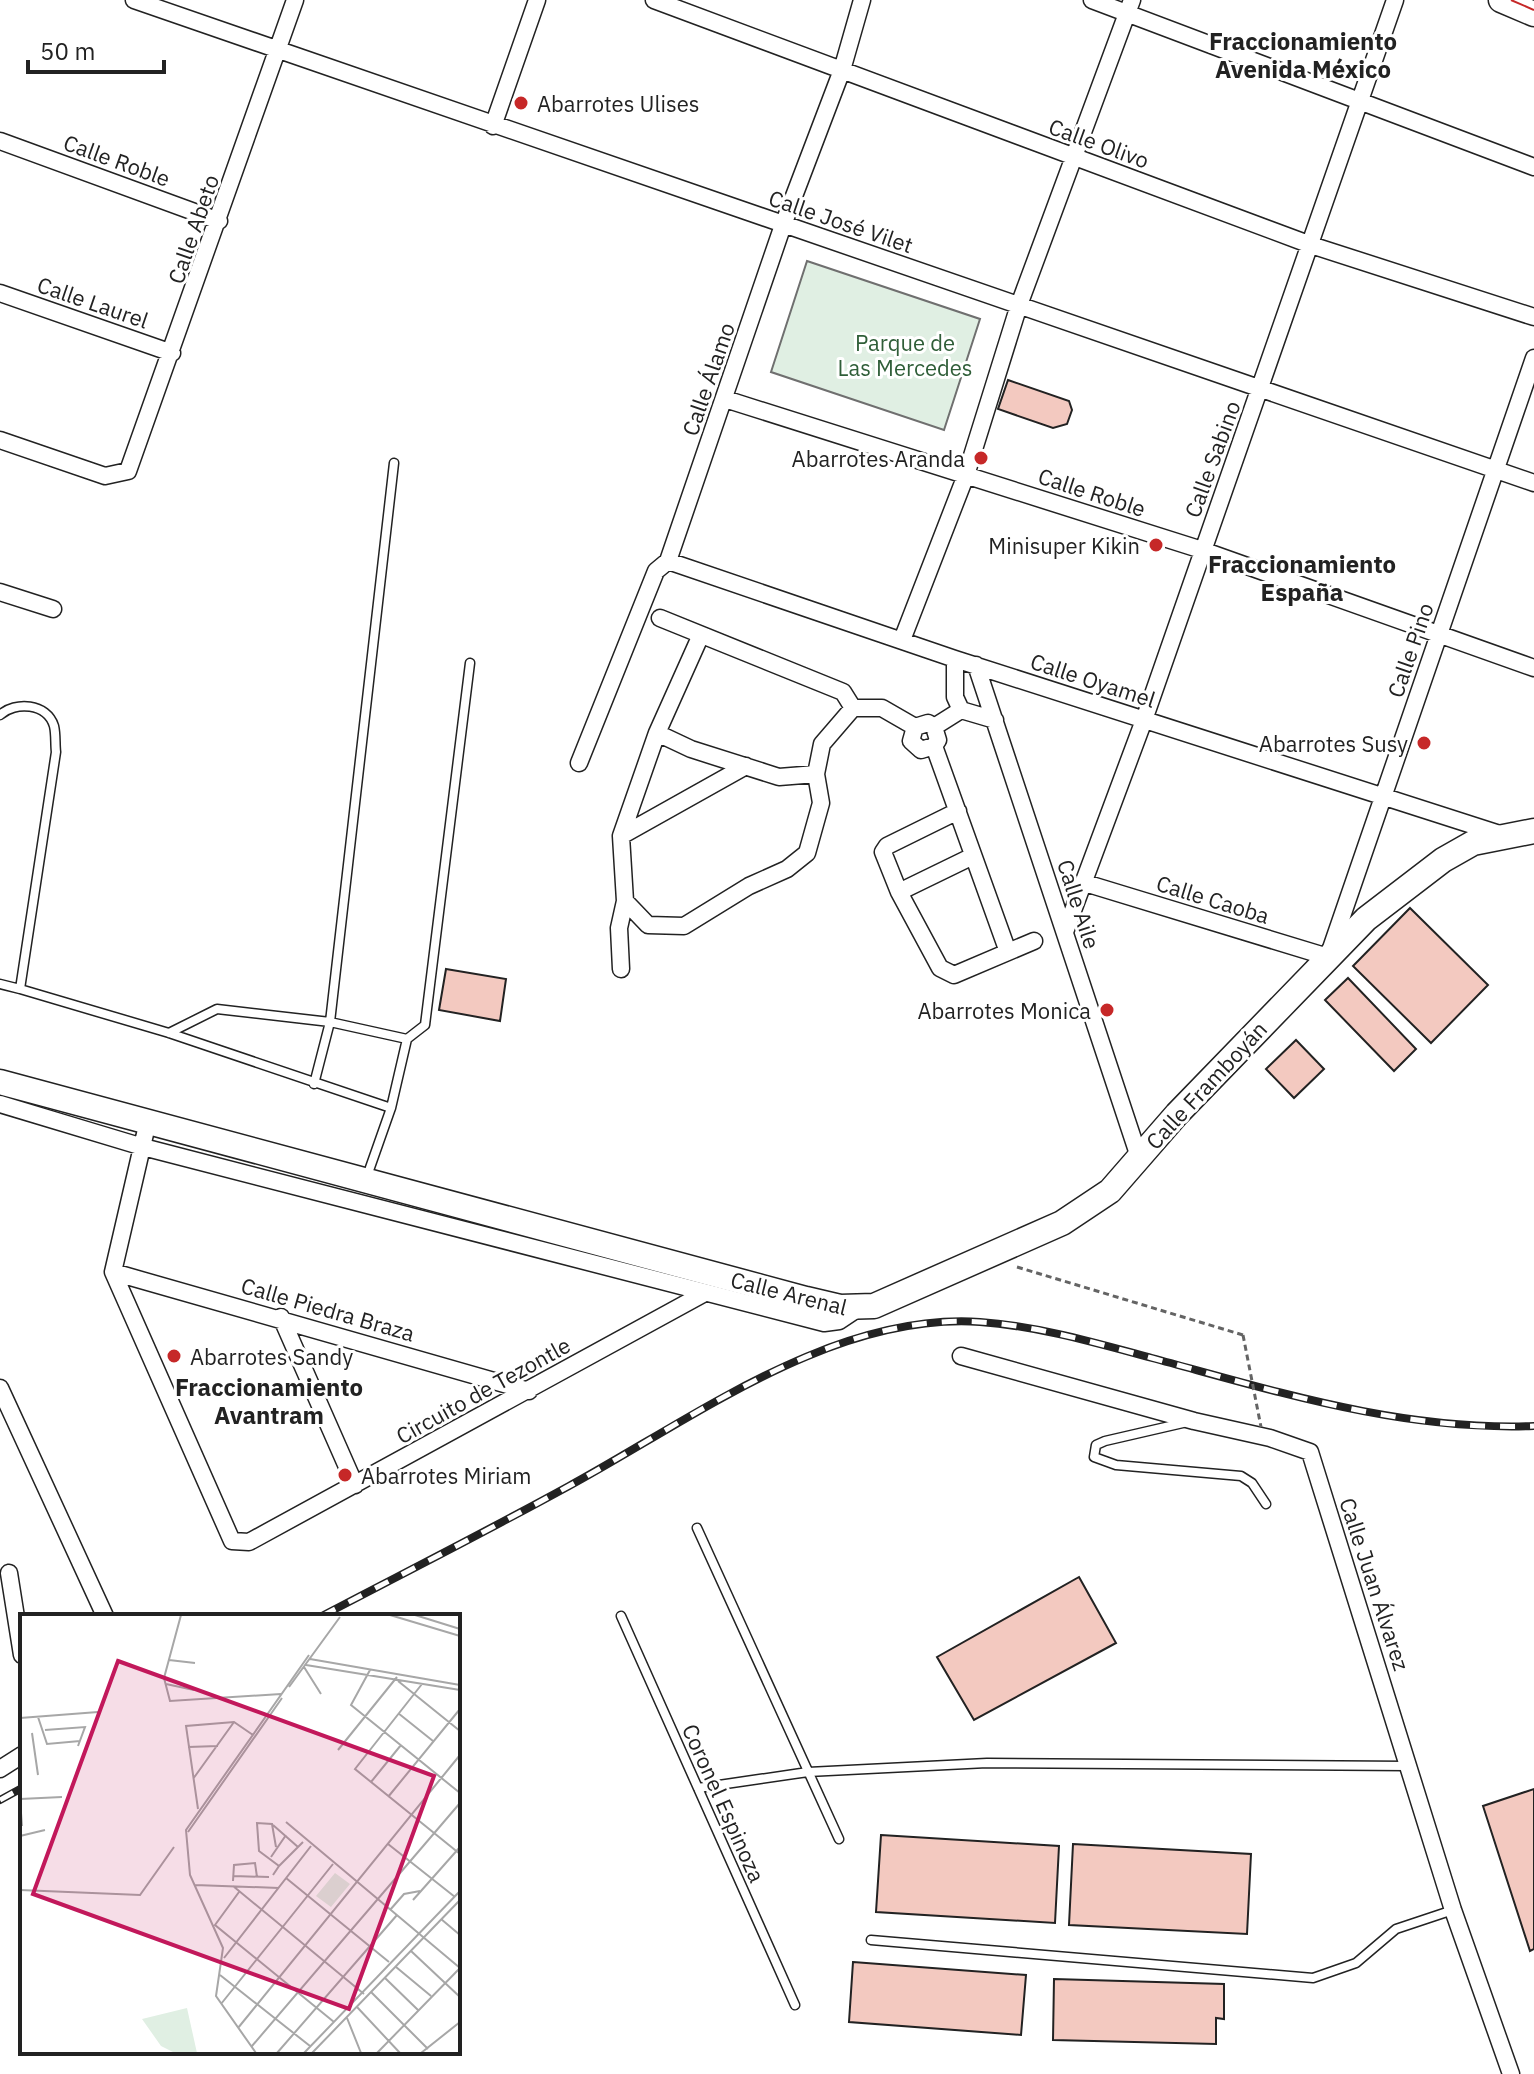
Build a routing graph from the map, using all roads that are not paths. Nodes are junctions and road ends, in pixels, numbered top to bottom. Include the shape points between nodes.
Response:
1 (134, 0) edge
2 (295, 0) edge
3 (537, 0) edge
4 (654, 0) edge
5 (862, 0) edge
6 (1092, 0) edge
7 (1395, 0) edge
8 (1501, 0) edge
9 (1129, 7) edge
10 (1534, 14) edge
11 (279, 50) junction
12 (842, 70) junction
13 (1359, 102) junction
14 (493, 126) junction
15 (0, 141) edge
16 (1073, 158) junction
17 (1534, 167) edge
18 (219, 221) junction
19 (783, 225) junction
20 (1311, 245) junction
21 (0, 293) edge
22 (1019, 305) junction
23 (1534, 317) edge
24 (172, 353) junction
25 (1534, 358) edge
26 (1260, 391) junction
27 (725, 399) junction
28 (0, 440) edge
29 (394, 463) dead end
30 (1495, 471) junction
31 (966, 475) junction
32 (1534, 483) edge
33 (1202, 550) junction
34 (668, 561) junction
35 (0, 592) edge
36 (53, 609) dead end
37 (660, 618) dead end
38 (1440, 632) junction
39 (700, 637) junction
40 (902, 640) junction
41 (955, 659) junction
42 (470, 663) dead end
43 (976, 665) junction
44 (1534, 668) edge
45 (853, 708) junction
46 (961, 710) junction
47 (0, 715) edge
48 (995, 720) junction
49 (1144, 720) junction
50 (915, 727) junction
51 (934, 727) junction
52 (657, 733) junction
53 (934, 746) junction
54 (579, 763) dead end
55 (746, 766) junction
56 (816, 774) junction
57 (1384, 794) junction
58 (958, 811) junction
59 (1534, 831) edge
60 (621, 836) junction
61 (1506, 836) junction
62 (973, 856) junction
63 (1085, 883) junction
64 (899, 892) junction
65 (625, 901) junction
66 (1065, 932) junction
67 (1034, 941) dead end
68 (1008, 952) junction
69 (1328, 957) junction
70 (621, 969) dead end
71 (0, 984) edge
72 (20, 989) junction
73 (330, 1022) junction
74 (169, 1033) junction
75 (407, 1039) junction
76 (0, 1082) edge
77 (314, 1084) junction
78 (0, 1104) edge
79 (391, 1108) junction
80 (148, 1121) junction
81 (143, 1147) junction
82 (1139, 1157) junction
83 (366, 1180) junction
84 (113, 1272) junction
85 (703, 1294) junction
86 (857, 1309) junction
87 (281, 1317) junction
88 (961, 1356) dead end
89 (0, 1388) edge
90 (529, 1391) junction
91 (1194, 1421) junction
92 (355, 1485) junction
93 (1266, 1504) dead end
94 (697, 1528) dead end
95 (9, 1573) dead end
96 (104, 1614) edge
97 (621, 1616) dead end
98 (20, 1642) edge
99 (20, 1756) edge
100 (1410, 1766) junction
101 (0, 1769) edge
102 (808, 1772) junction
103 (698, 1788) junction
104 (839, 1839) dead end
105 (1453, 1910) junction
106 (871, 1940) dead end
107 (795, 2005) dead end
108 (1511, 2074) edge

1 - 11 street, Calle José Vilet
2 - 11 street, Calle Abeto
3 - 14 street
4 - 12 street, Calle Olivo
5 - 12 street, Calle Álamo
6 - 9 street
7 - 13 street, Calle Sabino
8 - 10 street
9 - 13 street
9 - 16 street
11 - 14 street, Calle José Vilet
11 - 18 street, Calle Abeto
12 - 16 street, Calle Olivo
12 - 19 street, Calle Álamo
13 - 17 street
13 - 20 street, Calle Sabino
14 - 19 street, Calle José Vilet
15 - 18 street, Calle Roble
16 - 20 street, Calle Olivo
16 - 22 street
18 - 24 street, Calle Abeto
19 - 22 street, Calle José Vilet
19 - 27 street, Calle Álamo
20 - 23 street, Calle Olivo
20 - 26 street, Calle Sabino
21 - 24 street, Calle Laurel
22 - 26 street, Calle José Vilet
22 - 31 street
24 - 28 street, Calle Abeto via 128,471 105,476
25 - 30 street, Calle Pino
26 - 30 street, Calle José Vilet
26 - 33 street, Calle Sabino
27 - 31 street, Calle Roble
27 - 34 street, Calle Álamo
29 - 73 lane
30 - 32 street, Calle José Vilet
30 - 38 street, Calle Pino
31 - 33 street, Calle Roble
31 - 40 street
33 - 38 street, Calle Roble
33 - 49 street, Calle Sabino
34 - 40 street, Calle Oyamel
34 - 54 street, Calle Álamo via 656,571
35 - 36 street
37 - 39 street
38 - 44 street, Calle Roble
38 - 57 street, Calle Pino
39 - 45 street via 843,692
39 - 52 street
40 - 41 street, Calle Oyamel
41 - 43 street, Calle Oyamel
41 - 46 street via 955,697
42 - 75 lane via 425,1025
43 - 48 street, Calle Aile
43 - 49 street, Calle Oyamel
45 - 50 street via 882,708
45 - 56 street via 822,744
46 - 48 street
46 - 51 street
47 - 72 lane via 29,706 44,711 53,724 56,752
48 - 66 street, Calle Aile
49 - 57 street, Calle Oyamel
49 - 63 street, Calle Sabino
50 - 51 street
50 - 53 street via 915,746
51 - 53 street
52 - 55 street
52 - 60 street
53 - 58 street
55 - 56 street via 779,777
55 - 60 street
56 - 65 street via 821,803 807,853 787,869 684,926 648,925
57 - 61 street, Calle Oyamel
57 - 69 street, Calle Pino
58 - 62 street
58 - 64 street via 887,846 884,858
59 - 61 street, Calle Framboyán
60 - 65 street
61 - 69 street, Calle Framboyán via 1473,843 1443,860 1366,919
62 - 64 street
62 - 68 street
63 - 66 street, Calle Sabino
63 - 69 street, Calle Caoba
64 - 68 street via 946,974
65 - 70 street via 619,928
66 - 82 street, Calle Aile
67 - 68 street
69 - 82 street, Calle Framboyán
71 - 72 lane
72 - 74 lane
73 - 74 lane via 217,1009
73 - 75 lane
73 - 77 lane
74 - 77 lane
75 - 79 lane
76 - 80 street, Calle Arenal
77 - 79 lane
78 - 81 street, Calle Arenal
79 - 83 lane
80 - 81 street
80 - 83 street, Calle Arenal
81 - 84 street
81 - 85 street, Calle Arenal
82 - 86 street, Calle Framboyán via 1089,1208 892,1299
83 - 86 street, Calle Arenal
84 - 87 street, Calle Piedra Braza
84 - 92 street, Circuito de Tezontle via 232,1541 249,1542
85 - 86 street, Calle Arenal via 824,1323 839,1321
85 - 90 street, Circuito de Tezontle
87 - 90 street, Calle Piedra Braza
87 - 92 street
88 - 91 street, Calle Juan Álvarez
89 - 96 street
90 - 92 street, Circuito de Tezontle
91 - 93 lane via 1105,1441 1096,1445 1094,1457 1116,1465 1241,1476
91 - 100 street, Calle Juan Álvarez via 1310,1452
94 - 102 lane
95 - 98 street
97 - 103 lane, Coronel Espinoza
99 - 101 street
100 - 102 lane via 987,1763
100 - 105 street, Calle Juan Álvarez
102 - 103 lane
102 - 104 lane
103 - 107 lane, Coronel Espinoza
105 - 106 lane via 1396,1929 1356,1963 1313,1978
105 - 108 street, Calle Juan Álvarez

